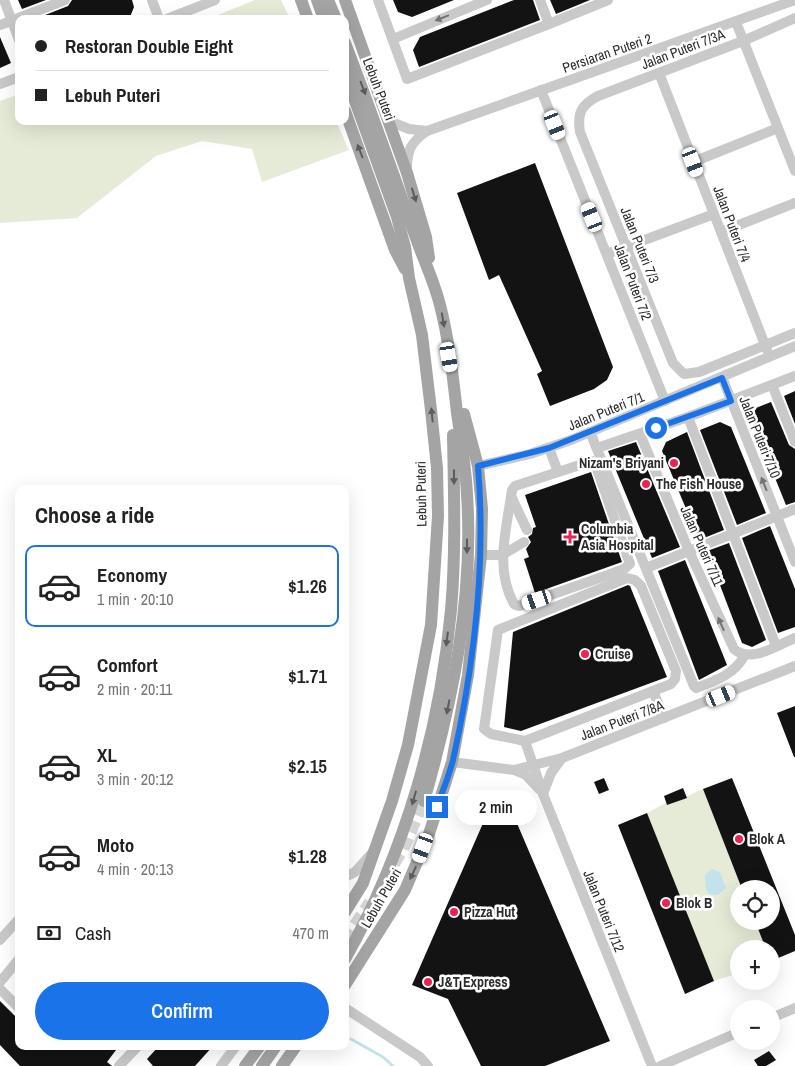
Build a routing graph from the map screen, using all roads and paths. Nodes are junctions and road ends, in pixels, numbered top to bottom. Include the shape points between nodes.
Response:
1 (4, 0) edge
2 (65, 0) edge
3 (152, 0) edge
4 (317, 0) edge
5 (328, 0) edge
6 (345, 0) edge
7 (378, 0) edge
8 (487, 0) edge
9 (540, 0) edge
10 (608, 0) edge
11 (795, 0) edge
12 (211, 1) edge
13 (26, 15) edge
14 (158, 15) edge
15 (177, 15) edge
16 (323, 15) edge
17 (334, 15) edge
18 (795, 18) edge
19 (15, 19) edge
20 (11, 21) junction
21 (736, 22) junction
22 (549, 24) junction
23 (0, 25) edge
24 (15, 30) edge
25 (393, 38) junction
26 (743, 41) junction
27 (349, 55) edge
28 (659, 73) junction
29 (15, 78) edge
30 (349, 82) edge
31 (0, 84) edge
32 (541, 90) junction
33 (582, 106) joint
34 (388, 121) junction
35 (349, 122) edge
36 (778, 128) junction
37 (427, 131) junction
38 (380, 152) junction
39 (693, 162) junction
40 (794, 165) edge
41 (407, 173) junction
42 (795, 203) edge
43 (714, 214) junction
44 (721, 232) junction
45 (625, 246) junction
46 (607, 254) junction
47 (431, 273) junction
48 (409, 278) junction
49 (795, 333) edge
50 (765, 345) junction
51 (795, 346) edge
52 (770, 357) junction
53 (453, 376) junction
54 (793, 376) edge
55 (722, 378) junction
56 (772, 385) junction
57 (665, 401) junction
58 (731, 401) junction
59 (688, 418) junction
60 (590, 432) junction
61 (640, 434) junction
62 (795, 442) edge
63 (549, 448) junction
64 (597, 448) junction
65 (478, 466) junction
66 (558, 472) junction
67 (511, 496) junction
68 (795, 509) edge
69 (777, 516) junction
70 (527, 530) dead end
71 (733, 534) junction
72 (524, 542) dead end
73 (689, 551) junction
74 (481, 554) junction
75 (502, 555) junction
76 (795, 562) edge
77 (646, 568) junction
78 (795, 638) edge
79 (776, 646) junction
80 (748, 656) junction
81 (795, 666) edge
82 (653, 691) junction
83 (664, 718) junction
84 (525, 741) junction
85 (562, 758) junction
86 (452, 762) junction
87 (533, 766) junction
88 (514, 770) junction
89 (543, 794) junction
90 (424, 801) tunnel mouth
91 (374, 852) junction
92 (349, 875) edge
93 (349, 906) edge
94 (15, 923) edge
95 (0, 940) edge
96 (349, 951) edge
97 (15, 964) edge
98 (349, 979) edge
99 (0, 982) edge
100 (0, 989) edge
101 (15, 1004) edge
102 (795, 1008) edge
103 (349, 1011) edge
104 (780, 1014) edge
105 (730, 1036) edge
106 (134, 1050) edge
107 (233, 1050) edge
108 (257, 1050) edge
109 (273, 1050) edge
110 (286, 1050) edge
111 (293, 1050) edge
112 (300, 1050) edge
113 (119, 1066) edge
114 (222, 1066) edge
115 (246, 1066) edge
116 (262, 1066) edge
117 (274, 1066) edge
118 (282, 1066) edge
119 (290, 1066) edge
120 (428, 1066) edge
121 (652, 1066) edge
122 (660, 1066) edge

1 - 20 street
2 - 13 street
3 - 14 street
4 - 16 main road
5 - 17 main road
6 - 34 main road
7 - 25 street
8 -> 25 street
9 - 22 street
10 - 22 street
11 - 21 street, Persiaran Puteri 2
12 - 15 street
18 - 26 street, Jalan Puteri 7/3A
19 - 20 street
20 - 23 street
20 - 24 street
21 - 26 street
21 - 32 street, Persiaran Puteri 2
22 - 25 street via 407,79
26 - 28 street, Jalan Puteri 7/3A
26 - 36 street
27 -> 38 main road, Lebuh Puteri
28 - 33 street, Jalan Puteri 7/3A via 598,96
28 - 39 street, Jalan Puteri 7/4
29 - 31 street
30 - 38 main road, Lebuh Puteri
32 - 37 street, Persiaran Puteri 2
32 - 46 street, Jalan Puteri 7/2
33 - 45 street, Jalan Puteri 7/3 via 580,132
34 - 37 street via 409,129
34 - 41 main road
48 -> 35 main road via 395,250
36 - 39 street
36 - 40 street
37 - 41 street, Persiaran Puteri 2 via 410,147
38 - 47 main road, Lebuh Puteri
38 - 48 main road, Lebuh Puteri via 406,247
39 - 43 street, Jalan Puteri 7/4
41 -> 47 main road via 426,236
42 - 44 street
43 - 44 street, Jalan Puteri 7/4
43 - 45 street
44 - 50 street, Jalan Puteri 7/4
45 - 46 street
45 - 50 street, Jalan Puteri 7/3 via 673,364 684,374 699,372
46 - 57 street, Jalan Puteri 7/2
47 -> 53 main road, Lebuh Puteri
91 -> 48 main road, Lebuh Puteri via 410,736 431,624 435,566 437,468 422,336
49 - 50 street
50 - 52 street, Jalan Puteri 7/4
51 - 52 street, Jalan Puteri 7/1
52 - 55 street, Jalan Puteri 7/1
53 - 65 main road, Lebuh Puteri
53 -> 90 main road via 467,495 468,554 456,662 442,737
53 -> 96 main road via 454,550 445,660 433,723 407,819 373,906
54 - 56 street
55 - 57 street, Jalan Puteri 7/1
55 - 58 street, Jalan Puteri 7/10
56 - 58 street
56 - 62 street
57 - 60 street, Jalan Puteri 7/1
58 - 59 street
69 -> 58 street, Jalan Puteri 7/10
59 - 61 street
59 - 71 street
60 - 63 street, Jalan Puteri 7/1
60 - 64 street
61 - 64 street
61 - 73 street, Jalan Puteri 7/11
63 - 65 street, Jalan Puteri 7/1
63 - 66 street
64 - 77 street
65 - 74 main road, Lebuh Puteri
66 - 67 street via 514,486
66 - 75 street via 592,461 595,463 630,564 624,569 519,606 512,600
67 - 70 street
67 - 75 street
68 - 69 street
69 - 71 street
69 - 76 street, Jalan Puteri 7/10
71 - 73 street
71 - 79 street
72 - 75 street
73 - 77 street
80 -> 73 street, Jalan Puteri 7/11 via 734,650 730,643
74 - 75 street
74 - 86 main road, Lebuh Puteri via 468,675
77 - 80 street via 696,688 733,671
78 - 79 street
79 - 80 street
81 - 83 street, Jalan Puteri 7/8A
82 - 83 street
82 - 84 street
82 - 84 street via 670,684 676,672 641,586 627,578 498,630 484,729 491,734
83 - 85 street, Jalan Puteri 7/8A
84 - 87 street, Jalan Puteri 7/12
85 - 87 street, Jalan Puteri 7/8A
85 - 89 street via 551,773
86 - 88 street, Jalan Puteri 7/8A
86 -> 98 main road, Lebuh Puteri via 408,883
87 - 88 street, Jalan Puteri 7/8A
87 - 89 street, Jalan Puteri 7/12
88 - 89 street via 526,776
89 - 121 street, Jalan Puteri 7/12
91 - 92 street
91 - 93 main road, Lebuh Puteri via 363,883
94 - 95 street
97 - 99 street
100 - 101 street
102 - 104 street
103 - 120 street via 420,1057
105 - 122 street
106 - 113 street
107 - 114 street
108 - 115 main road
109 - 116 main road
110 - 117 main road
111 - 118 main road
112 - 119 main road

